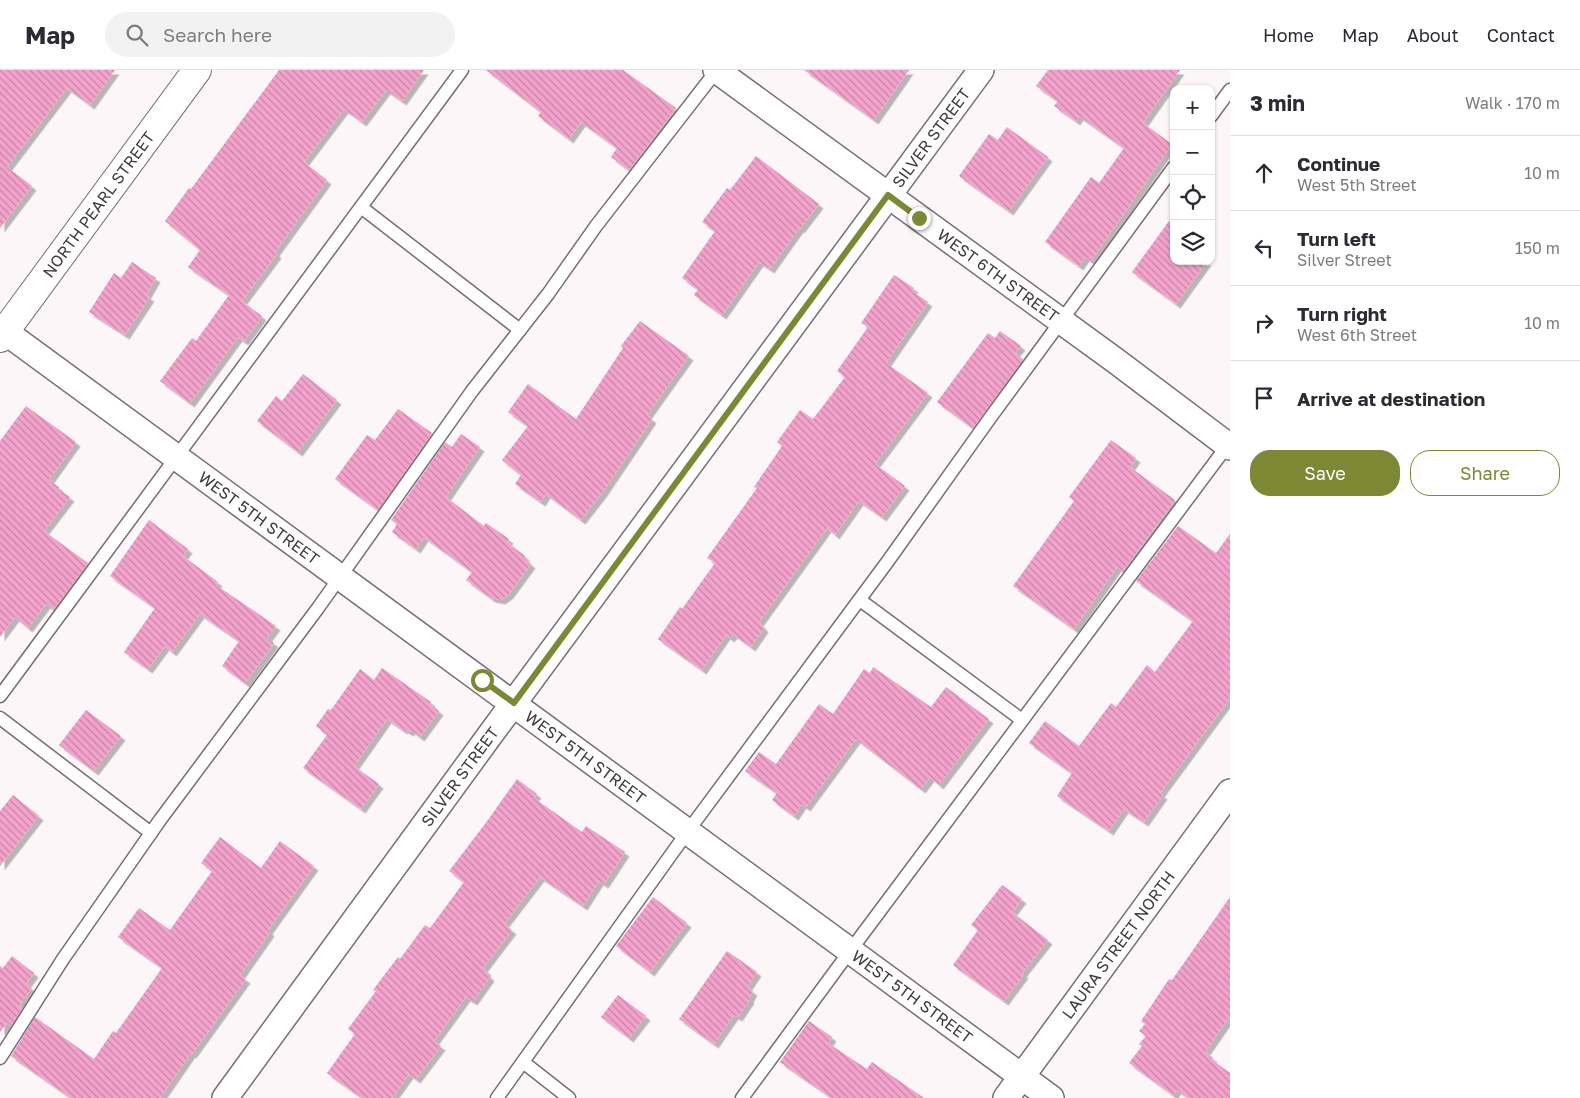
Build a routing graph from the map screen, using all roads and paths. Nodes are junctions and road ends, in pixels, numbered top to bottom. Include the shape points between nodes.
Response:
1 (197, 70) edge
2 (462, 70) edge
3 (717, 70) edge
4 (981, 70) edge
5 (1230, 90) edge
6 (1215, 111) edge
7 (1170, 172) edge
8 (888, 195) junction
9 (361, 207) junction
10 (1060, 321) junction
11 (520, 330) junction
12 (2, 332) edge
13 (1229, 444) edge
14 (176, 457) junction
15 (341, 577) junction
16 (860, 600) junction
17 (0, 696) edge
18 (514, 703) junction
19 (0, 718) edge
20 (1022, 720) junction
21 (1230, 792) edge
22 (688, 831) junction
23 (151, 832) junction
24 (850, 951) junction
25 (0, 1058) edge
26 (523, 1062) junction
27 (1022, 1077) junction
28 (225, 1098) edge
29 (497, 1098) edge
30 (569, 1098) edge
31 (742, 1098) edge
32 (1006, 1098) edge
33 (1051, 1098) edge

1 - 12 street, NORTH PEARL STREET
2 - 9 lane
3 - 8 street, WEST 6TH STREET
3 - 11 lane
4 - 8 street, SILVER STREET
5 - 6 lane
7 - 10 lane
8 - 10 street, WEST 6TH STREET
8 - 18 street, SILVER STREET
9 - 11 lane
9 - 14 lane
10 - 13 street, WEST 6TH STREET
10 - 16 lane
11 - 15 lane via 472,391
12 - 14 street, WEST 5TH STREET
13 - 20 lane
14 - 15 street, WEST 5TH STREET
14 - 17 lane
15 - 18 street, WEST 5TH STREET
15 - 23 lane
16 - 20 lane
16 - 22 lane
18 - 22 street, WEST 5TH STREET
18 - 28 street, SILVER STREET
19 - 23 lane
20 - 24 lane
21 - 27 street, LAURA STREET NORTH
22 - 24 street, WEST 5TH STREET
22 - 26 lane
23 - 25 lane
24 - 27 street, WEST 5TH STREET
24 - 31 lane
26 - 29 lane
26 - 30 lane
27 - 32 street, LAURA STREET NORTH
27 - 33 street, WEST 5TH STREET

